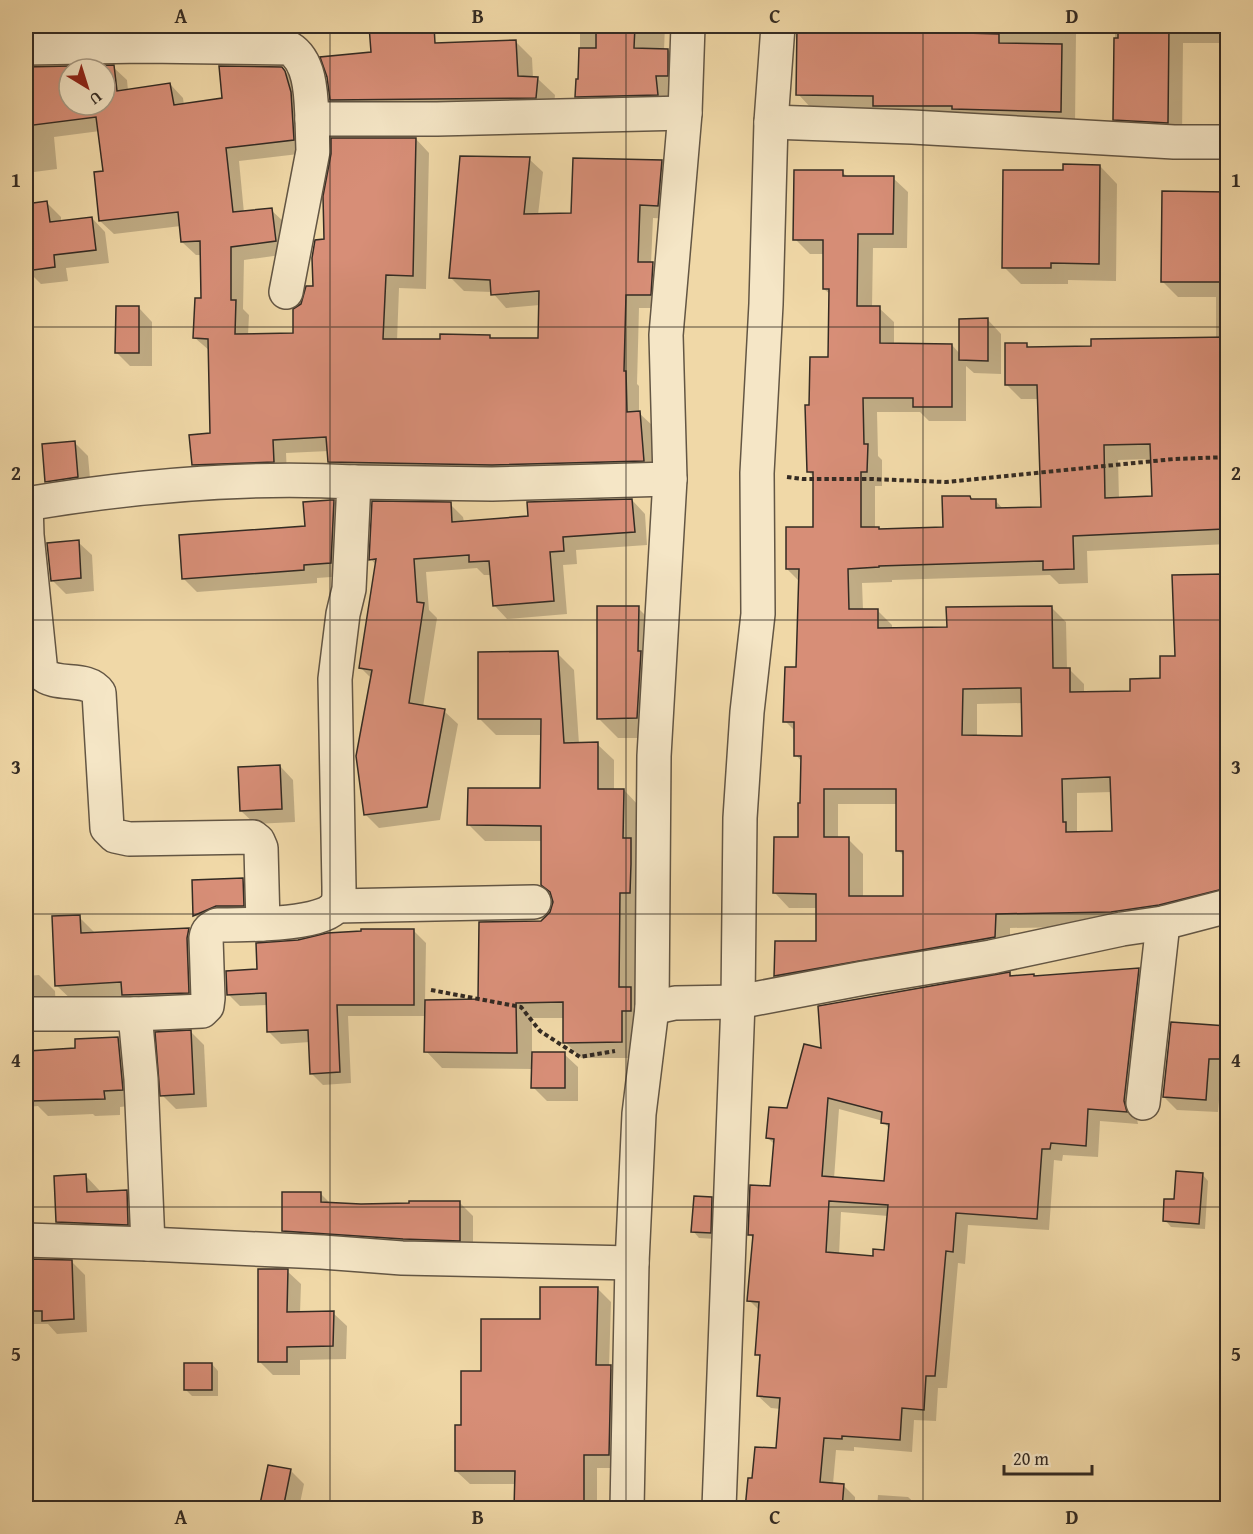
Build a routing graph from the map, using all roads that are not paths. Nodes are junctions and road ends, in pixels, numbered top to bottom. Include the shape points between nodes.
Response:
1 (688, 26) edge
2 (778, 26) edge
3 (26, 48) edge
4 (685, 113) junction
5 (312, 119) junction
6 (771, 122) junction
7 (1227, 142) edge
8 (286, 292) dead end
9 (670, 479) junction
10 (354, 482) junction
11 (26, 504) edge
12 (534, 903) dead end
13 (336, 906) junction
14 (1227, 906) edge
15 (1162, 923) junction
16 (263, 924) junction
17 (733, 1003) junction
18 (664, 1005) junction
19 (26, 1014) edge
20 (135, 1014) junction
21 (1143, 1102) dead end
22 (26, 1240) edge
23 (148, 1244) junction
24 (632, 1263) junction
25 (627, 1509) edge
26 (719, 1509) edge

1 - 4 street
2 - 6 street
3 - 5 street via 289,48 304,63
4 - 5 street
4 - 9 street via 666,335
5 - 8 street via 313,151
6 - 7 street
6 - 17 street via 757,473 758,614 740,818
9 - 10 street via 492,484
9 - 18 street via 654,756
10 - 11 street via 179,485
10 - 13 street via 349,589 335,680 339,887
11 - 16 street via 41,674 92,685 99,693 107,828 115,836 129,839 253,837 261,848
12 - 13 street
13 - 16 street via 315,918
14 - 15 street
15 - 17 street
15 - 21 street
16 - 20 street via 217,925 207,932 208,998 201,1011
17 - 18 street
17 - 26 street
18 - 24 street via 639,1114
19 - 20 street
20 - 23 street
22 - 23 street
23 - 24 street via 402,1258
24 - 25 street

